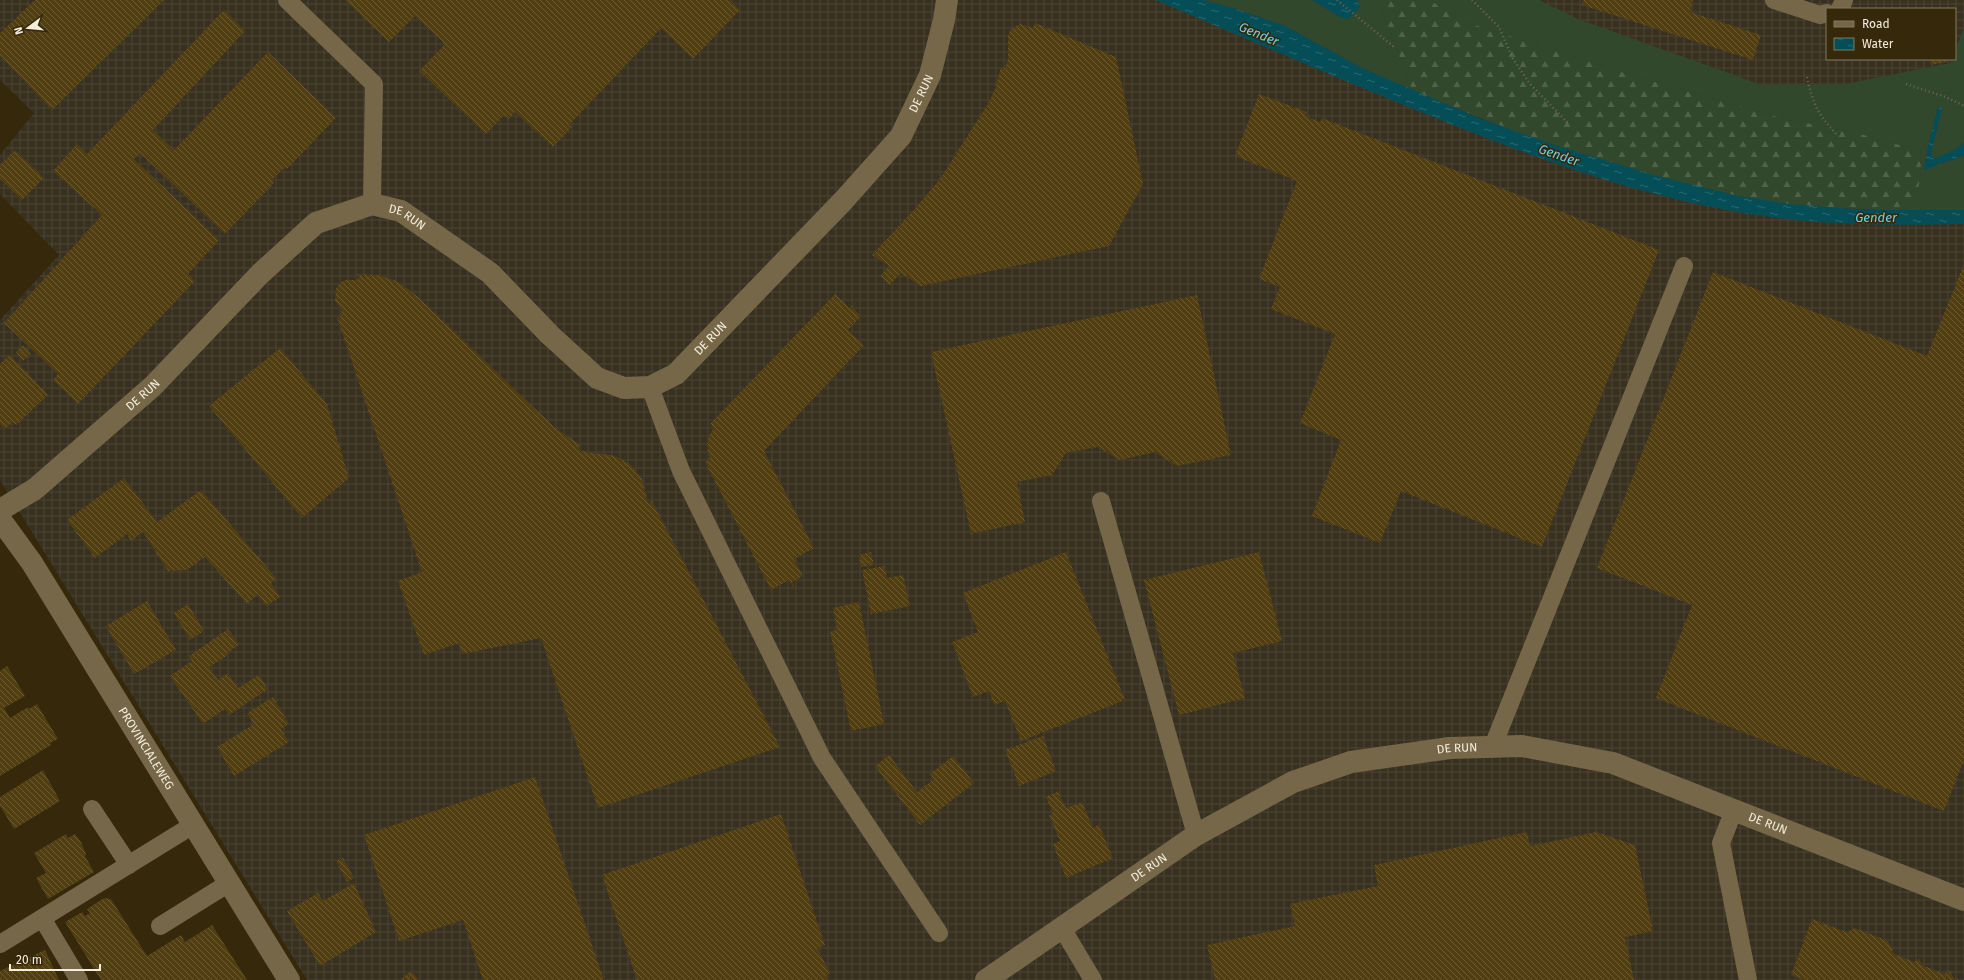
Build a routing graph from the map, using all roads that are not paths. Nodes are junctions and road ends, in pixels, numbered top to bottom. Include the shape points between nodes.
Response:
1 (287, 0) edge
2 (947, 0) edge
3 (1774, 0) edge
4 (1826, 13) edge
5 (372, 204) junction
6 (1684, 266) dead end
7 (650, 387) junction
8 (1101, 501) dead end
9 (0, 510) edge
10 (0, 519) edge
11 (1493, 746) junction
12 (92, 809) dead end
13 (1734, 810) junction
14 (193, 825) junction
15 (1196, 835) junction
16 (129, 865) junction
17 (229, 883) junction
18 (1964, 900) edge
19 (42, 918) junction
20 (160, 926) dead end
21 (1062, 928) junction
22 (939, 933) dead end
23 (0, 944) edge
24 (988, 979) edge
25 (79, 980) edge
26 (289, 980) edge
27 (1093, 980) edge
28 (1748, 980) edge

1 - 5 lane, DE RUN via 374,84
2 - 7 street, DE RUN via 930,75 901,136 843,201 676,374
3 - 4 lane via 1820,15
5 - 7 street, DE RUN via 401,211 490,273 550,335 598,378 624,388
5 - 9 street, DE RUN via 316,223 260,274 153,386 35,490
6 - 11 lane
7 - 22 lane via 681,471 822,758
8 - 15 lane
10 - 14 street, PROVINCIALEWEG via 32,563
11 - 13 street, DE RUN via 1522,746 1613,763
11 - 15 street, DE RUN via 1450,748 1351,762 1294,782
12 - 16 lane
13 - 18 street, DE RUN
13 - 28 lane via 1721,843
14 - 16 lane
14 - 17 street, PROVINCIALEWEG
15 - 21 street, DE RUN
16 - 19 lane
17 - 20 lane
17 - 26 street, PROVINCIALEWEG
19 - 23 lane
19 - 25 lane
21 - 24 street, DE RUN
21 - 27 lane

